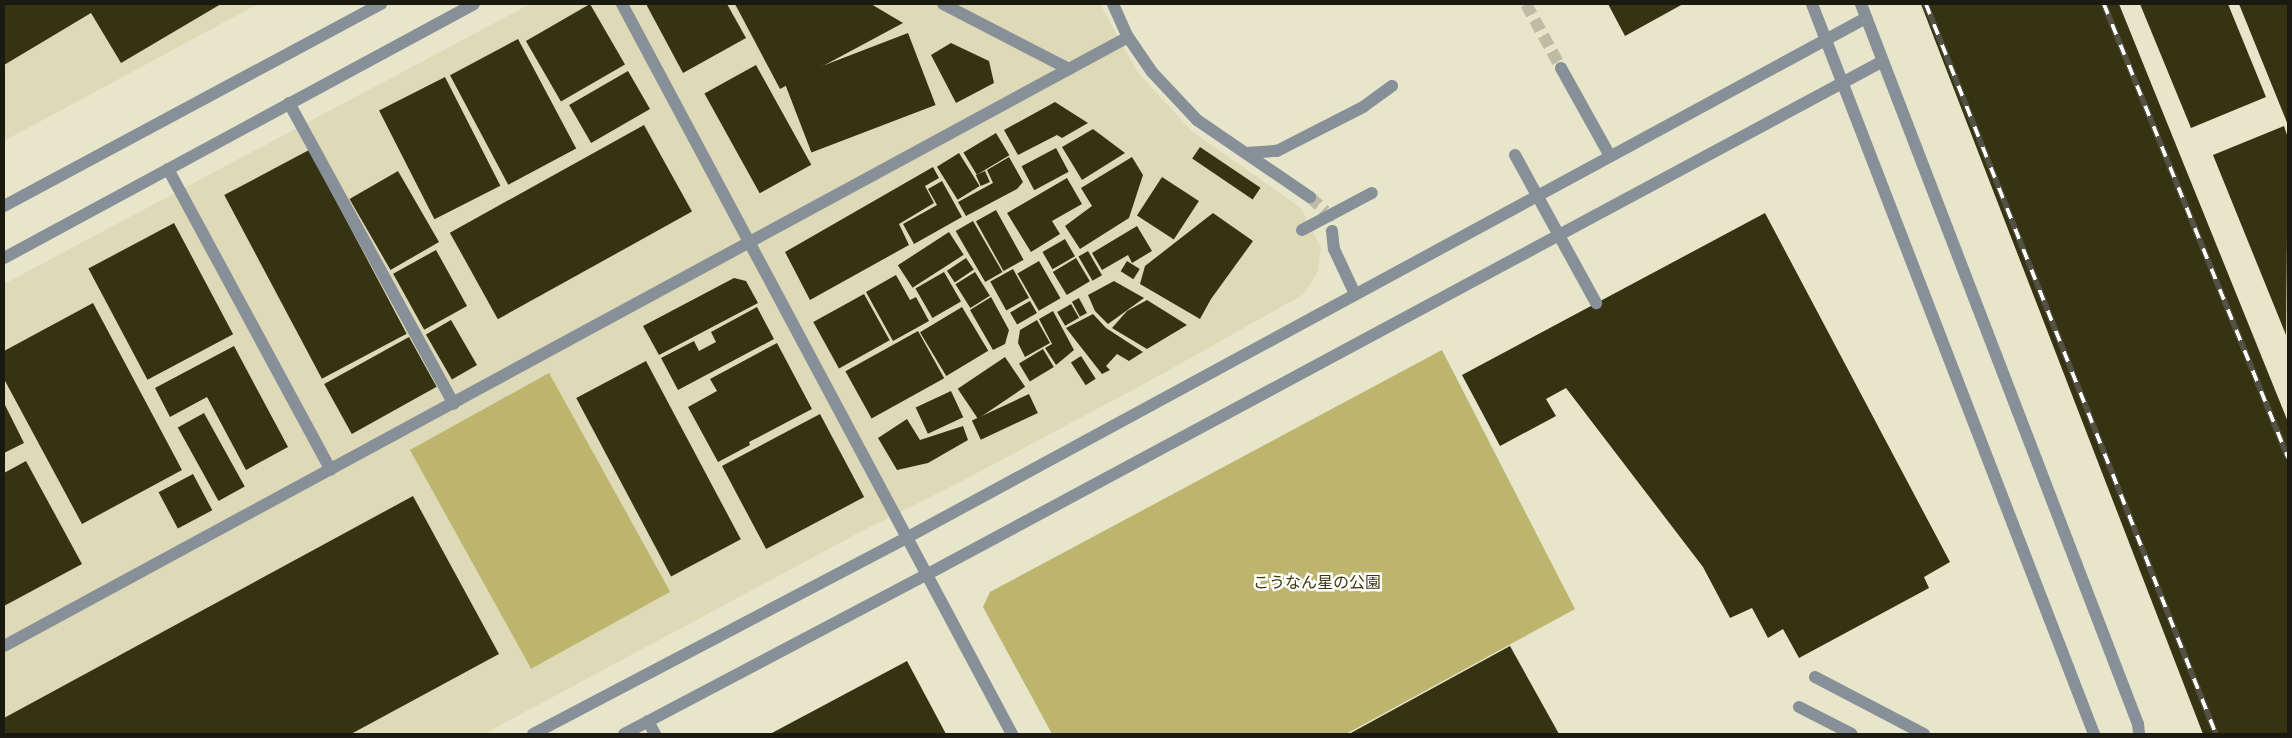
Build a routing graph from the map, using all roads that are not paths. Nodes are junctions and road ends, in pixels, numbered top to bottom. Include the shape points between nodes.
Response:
1 (381, 4) edge
2 (474, 4) edge
3 (622, 4) edge
4 (943, 4) edge
5 (1113, 4) edge
6 (1812, 4) edge
7 (1861, 4) edge
8 (1866, 18) junction
9 (1128, 37) junction
10 (1825, 40) junction
11 (1882, 61) junction
12 (1561, 68) tunnel mouth
13 (1069, 69) junction
14 (1842, 82) junction
15 (1392, 86) dead end
16 (289, 103) junction
17 (1246, 153) junction
18 (1516, 155) dead end
19 (1610, 156) junction
20 (168, 169) junction
21 (1372, 193) dead end
22 (1310, 197) tunnel mouth
23 (4, 206) edge
24 (1302, 230) dead end
25 (1332, 232) tunnel mouth
26 (748, 244) junction
27 (4, 258) edge
28 (1355, 294) junction
29 (1596, 303) dead end
30 (454, 404) junction
31 (332, 470) junction
32 (908, 538) junction
33 (926, 575) junction
34 (4, 646) edge
35 (1815, 677) dead end
36 (1799, 707) dead end
37 (648, 721) junction
38 (533, 734) edge
39 (624, 734) edge
40 (654, 734) edge
41 (1012, 734) edge
42 (1852, 734) edge
43 (1924, 734) edge
44 (2094, 734) edge
45 (2139, 734) edge

1 - 23 street
2 - 16 street
3 - 26 street
4 - 13 street
5 - 9 street
6 - 10 street
7 - 8 street
8 - 10 street
8 - 11 street
9 - 13 street
9 - 17 street via 1152,72 1197,120
10 - 14 street
10 - 19 street
11 - 14 street
11 - 45 street via 2138,724
12 - 19 street
13 - 26 street
14 - 33 street
14 - 44 street
15 - 17 street via 1363,107 1277,150
16 - 20 street
16 - 30 street
17 - 22 street
18 - 29 street, bridge
19 - 28 street
20 - 27 street
20 - 31 street
21 - 24 street, bridge
25 - 28 street via 1334,249
26 - 30 street
26 - 32 street
28 - 32 street
30 - 31 street
31 - 34 street
32 - 33 street
32 - 38 street
33 - 37 street
33 - 41 street
35 - 43 street
36 - 42 street
37 - 39 street
37 - 40 street

